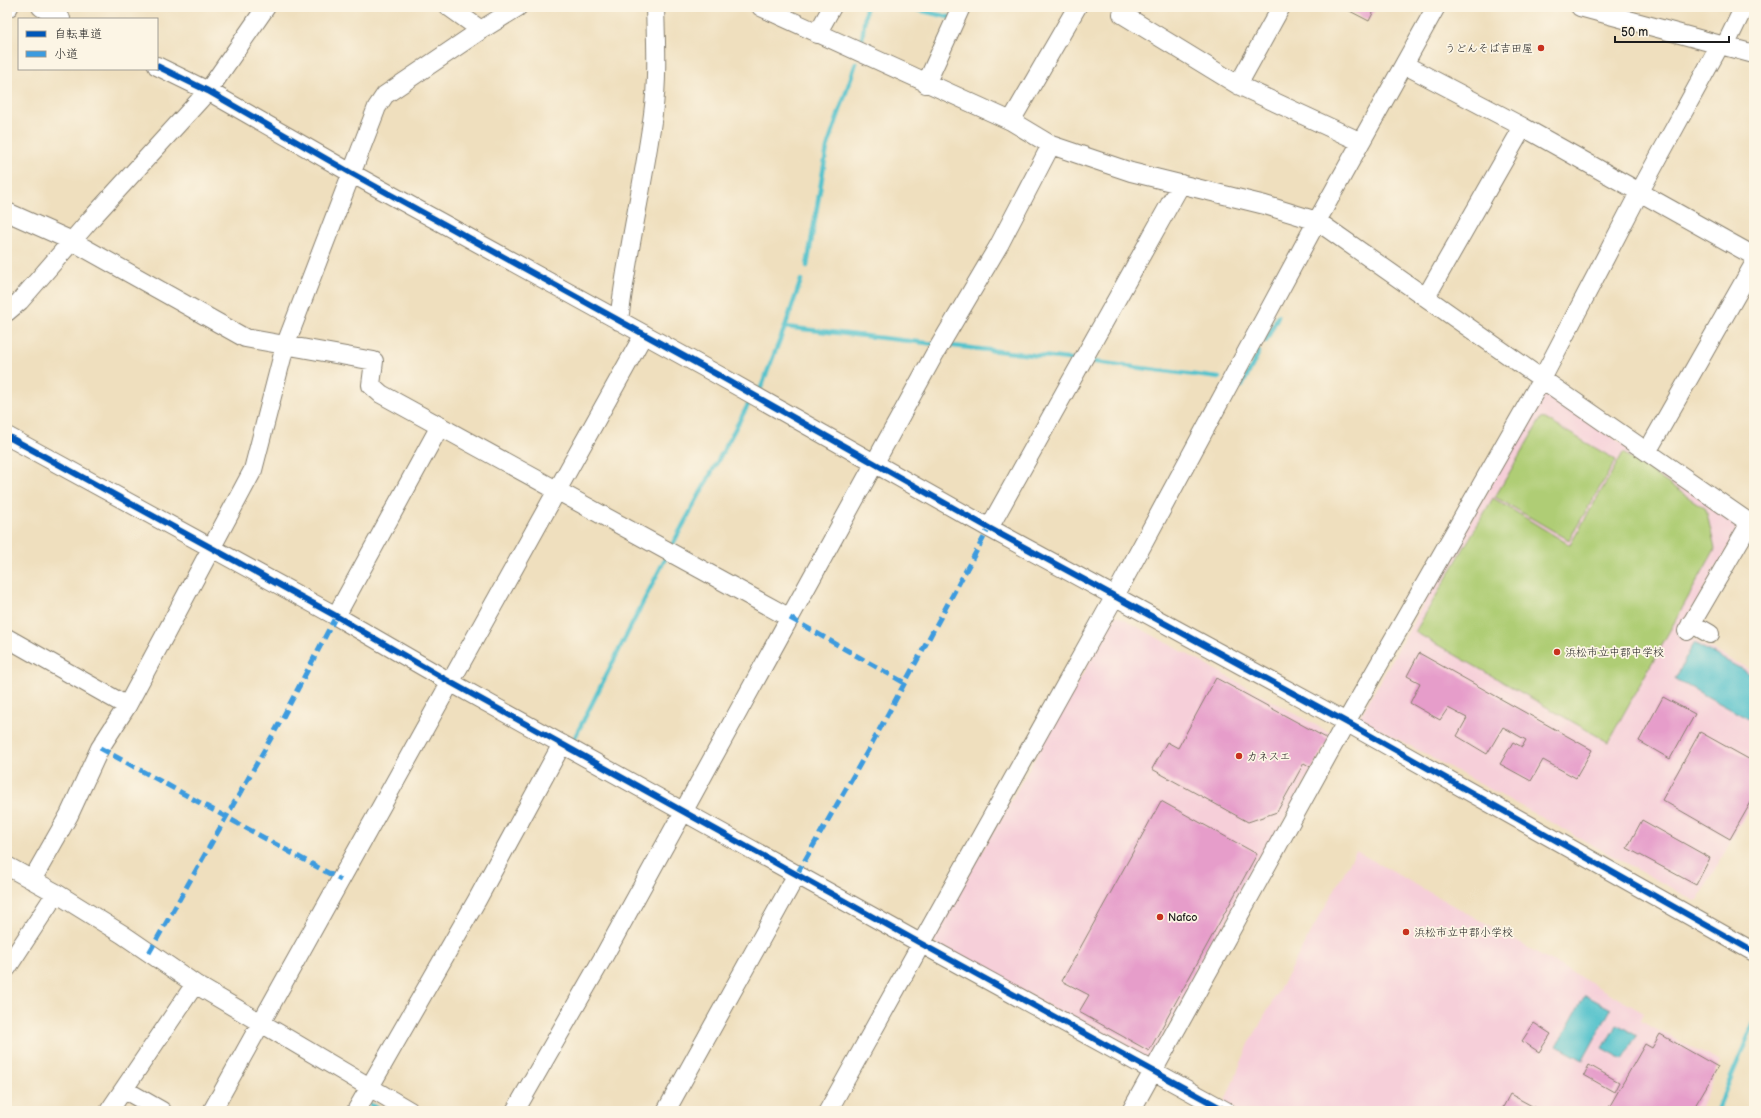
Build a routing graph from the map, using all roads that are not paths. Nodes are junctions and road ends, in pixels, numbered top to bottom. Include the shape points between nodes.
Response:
1 (41, 7) edge
2 (266, 7) edge
3 (449, 7) edge
4 (518, 7) edge
5 (655, 7) edge
6 (761, 7) edge
7 (832, 7) edge
8 (961, 7) edge
9 (1077, 7) edge
10 (1281, 7) edge
11 (1436, 7) edge
12 (1580, 7) edge
13 (1744, 7) edge
14 (1119, 9) edge
15 (59, 18) edge
16 (481, 30) junction
17 (817, 34) junction
18 (1723, 45) junction
19 (1754, 54) edge
20 (1405, 65) junction
21 (158, 66) edge
22 (926, 84) junction
23 (1238, 85) junction
24 (208, 91) junction
25 (1011, 121) junction
26 (1523, 127) junction
27 (1361, 142) junction
28 (1051, 145) junction
29 (351, 173) junction
30 (1182, 184) junction
31 (1639, 193) junction
32 (7, 212) edge
33 (1317, 221) junction
34 (72, 241) junction
35 (1754, 256) edge
36 (1754, 264) edge
37 (1426, 297) junction
38 (7, 312) edge
39 (619, 321) junction
40 (644, 334) junction
41 (285, 346) junction
42 (1542, 379) junction
43 (440, 426) junction
44 (7, 436) edge
45 (1647, 452) junction
46 (874, 463) junction
47 (557, 491) junction
48 (1752, 524) edge
49 (989, 528) junction
50 (211, 549) junction
51 (1115, 596) junction
52 (336, 616) junction
53 (790, 618) junction
54 (1710, 634) dead end
55 (7, 638) edge
56 (450, 682) junction
57 (127, 706) junction
58 (1346, 722) junction
59 (562, 744) junction
60 (683, 811) junction
61 (7, 866) edge
62 (797, 874) junction
63 (32, 880) junction
64 (56, 893) junction
65 (920, 943) junction
66 (1754, 952) edge
67 (7, 968) edge
68 (194, 984) junction
69 (261, 1023) junction
70 (1153, 1070) junction
71 (369, 1087) junction
72 (124, 1090) junction
73 (109, 1111) edge
74 (162, 1111) edge
75 (212, 1111) edge
76 (356, 1111) edge
77 (410, 1111) edge
78 (515, 1111) edge
79 (666, 1111) edge
80 (828, 1111) edge
81 (1130, 1111) edge
82 (1226, 1111) edge

1 - 15 street
2 - 24 street
3 - 16 street
4 - 16 street
5 - 39 street via 656,66 653,113
6 - 17 street
7 - 17 street
8 - 22 street
9 - 25 street
10 - 23 street
11 - 20 street
12 - 18 street
13 - 18 street
14 - 23 street
16 - 29 street via 385,95 377,107
17 - 22 street
18 - 19 street
18 - 31 street
20 - 26 street
20 - 27 street
21 - 24 street
22 - 25 street
23 - 27 street
24 - 29 street
24 - 34 street
25 - 28 street
26 - 31 street
26 - 37 street
27 - 33 street
28 - 30 street via 1131,172
28 - 46 street via 999,244
29 - 39 street
29 - 41 street
30 - 33 street
30 - 49 street
31 - 35 street
31 - 42 street
32 - 34 street
33 - 37 street
33 - 51 street
34 - 38 street via 20,301
34 - 41 street via 245,338
36 - 45 street
37 - 42 street
39 - 40 street
40 - 46 street
40 - 47 street
41 - 43 street via 374,361 371,385 380,394
41 - 50 street via 253,470
42 - 45 street
42 - 58 street
43 - 47 street
43 - 52 street
44 - 50 street
45 - 48 street
46 - 49 street
46 - 53 street
47 - 53 street
47 - 56 street
48 - 54 street via 1689,627
49 - 51 street
50 - 52 street
50 - 57 street
51 - 58 street
51 - 65 street
52 - 56 street
53 - 60 street
55 - 57 street
56 - 59 street
56 - 69 street
57 - 63 street via 100,748 69,815
58 - 66 street
58 - 70 street
59 - 60 street
59 - 71 street via 477,900
60 - 62 street
60 - 78 street
61 - 63 street
62 - 65 street
62 - 79 street
63 - 64 street
64 - 67 street
64 - 68 street via 122,934
65 - 70 street
65 - 80 street
68 - 69 street
68 - 72 street
69 - 71 street
69 - 75 street
70 - 81 street
70 - 82 street
71 - 76 street
71 - 77 street
72 - 73 street
72 - 74 street

